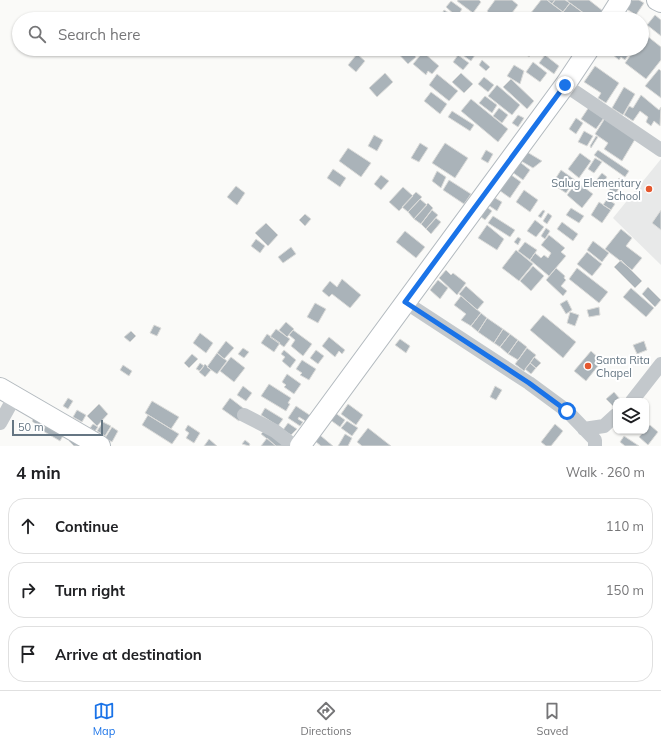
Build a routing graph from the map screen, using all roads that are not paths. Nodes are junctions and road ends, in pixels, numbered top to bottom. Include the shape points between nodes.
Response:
1 (621, 0) edge
2 (657, 0) edge
3 (661, 2) edge
4 (613, 12) edge
5 (584, 56) edge
6 (565, 85) junction
7 (661, 150) edge
8 (405, 302) junction
9 (661, 364) edge
10 (7, 392) edge
11 (634, 398) edge
12 (244, 415) dead end
13 (613, 418) edge
14 (0, 423) edge
15 (584, 429) junction
16 (100, 446) edge
17 (294, 446) edge
18 (300, 446) edge
19 (595, 446) edge

1 - 4 street
2 - 3 street
5 - 6 street
6 - 7 street
6 - 8 street
8 - 15 street via 529,383 567,411
8 - 18 street
9 - 11 street
10 - 14 street
10 - 16 street
12 - 17 street via 275,431
13 - 15 street via 604,426
15 - 19 street via 595,440

